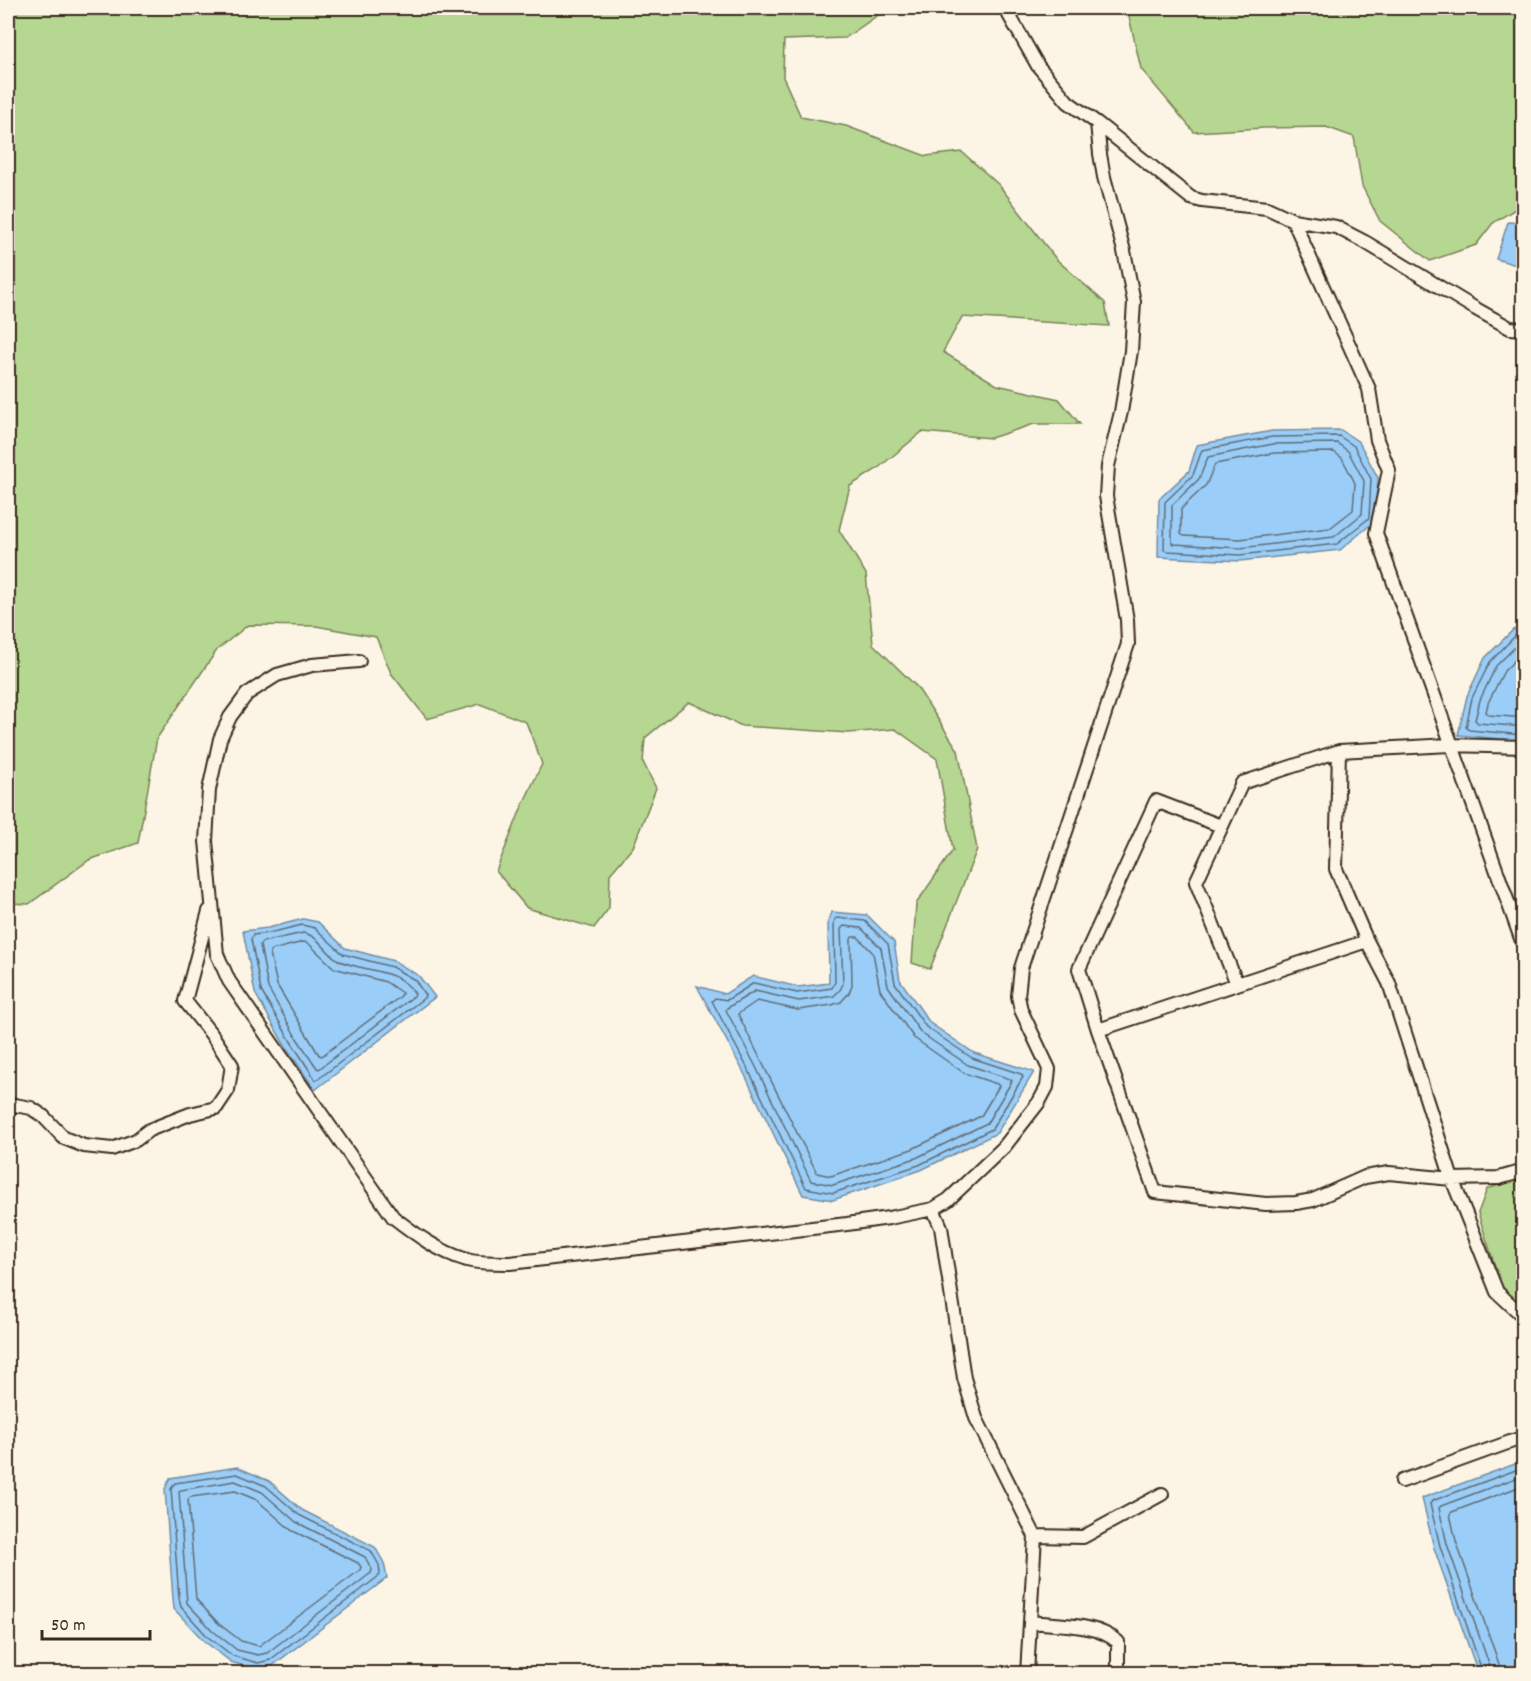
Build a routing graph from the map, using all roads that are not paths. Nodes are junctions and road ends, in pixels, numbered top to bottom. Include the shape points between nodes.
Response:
1 (1005, 8) edge
2 (1097, 123) junction
3 (1293, 220) junction
4 (1524, 329) edge
5 (359, 661) dead end
6 (1450, 745) junction
7 (1524, 747) edge
8 (1339, 751) junction
9 (1221, 826) junction
10 (212, 901) junction
11 (1366, 941) junction
12 (1524, 947) edge
13 (1238, 984) junction
14 (1098, 1030) junction
15 (8, 1109) edge
16 (1524, 1171) edge
17 (1452, 1179) junction
18 (933, 1209) junction
19 (1524, 1317) edge
20 (1524, 1437) edge
21 (1402, 1481) dead end
22 (1162, 1494) dead end
23 (1035, 1536) junction
24 (1030, 1622) junction
25 (1027, 1674) edge
26 (1118, 1674) edge

1 - 2 street via 1038,66 1068,102
2 - 3 street via 1191,198 1267,208
2 - 18 street via 1104,177 1134,302 1131,351 1108,466 1106,496 1128,644 1021,968 1021,1010 1049,1070 1047,1087 1004,1147 948,1200
3 - 4 street via 1336,227 1484,314 1510,328
3 - 6 street via 1369,389 1377,440 1389,470 1376,533
5 - 10 street via 312,665 277,675 247,694 230,717 220,739 209,790 206,841
6 - 7 street
6 - 8 street
6 - 12 street
8 - 9 street via 1242,783
8 - 11 street via 1336,869
9 - 13 street via 1196,882
9 - 14 street via 1156,801 1079,969
10 - 15 street via 185,1001 232,1065 228,1090 216,1108 149,1130 112,1149 84,1146 64,1138 31,1108
10 - 18 street via 217,954 228,981 393,1216 417,1236 468,1261 510,1263 846,1224
11 - 13 street
11 - 17 street via 1389,983
13 - 14 street
14 - 17 street via 1155,1192 1266,1204 1296,1203 1313,1200 1365,1177 1389,1173
16 - 17 street via 1499,1178
17 - 19 street via 1497,1292
18 - 23 street via 941,1227 964,1378 976,1418
20 - 21 street
22 - 23 street via 1083,1537
23 - 24 street
24 - 25 street
24 - 26 street via 1086,1628 1112,1637 1118,1642

